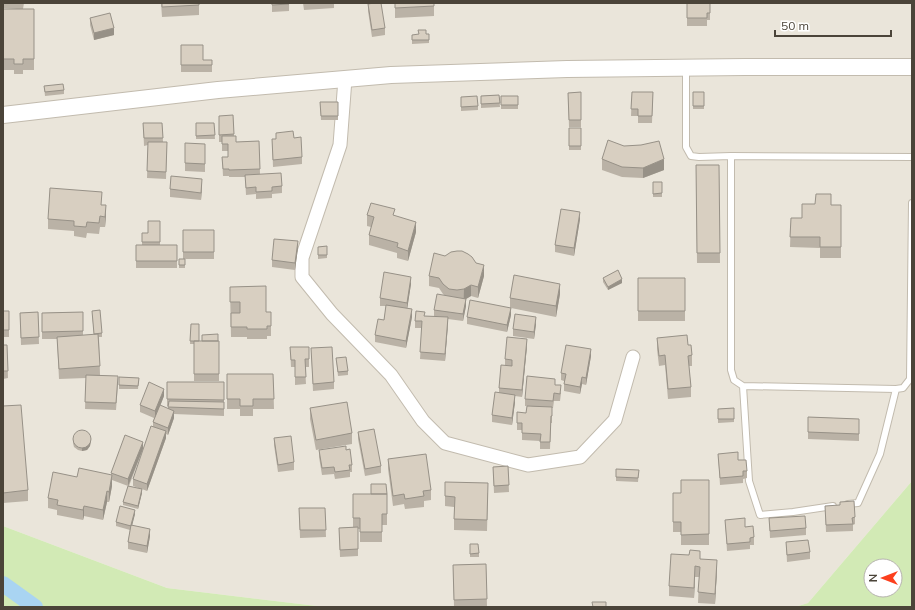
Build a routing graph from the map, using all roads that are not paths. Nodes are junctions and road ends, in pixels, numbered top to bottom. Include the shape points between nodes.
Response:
1 (912, 67) edge
2 (686, 68) junction
3 (345, 79) junction
4 (3, 115) edge
5 (731, 156) junction
6 (912, 157) edge
7 (912, 203) edge
8 (633, 357) dead end
9 (743, 386) junction
10 (896, 390) junction
11 (843, 505) edge
12 (836, 506) edge

1 - 2 street
2 - 3 street via 567,69
2 - 5 lane via 686,147 691,156
3 - 4 street via 218,90
3 - 8 street via 340,145 302,258 302,277 332,314 391,375 423,421 444,442 528,465 580,457 616,420
5 - 6 lane
5 - 9 lane via 731,370 734,380
7 - 10 lane via 910,379 903,388
9 - 10 lane
9 - 12 lane via 749,481 760,515
10 - 11 lane via 880,454 858,503

